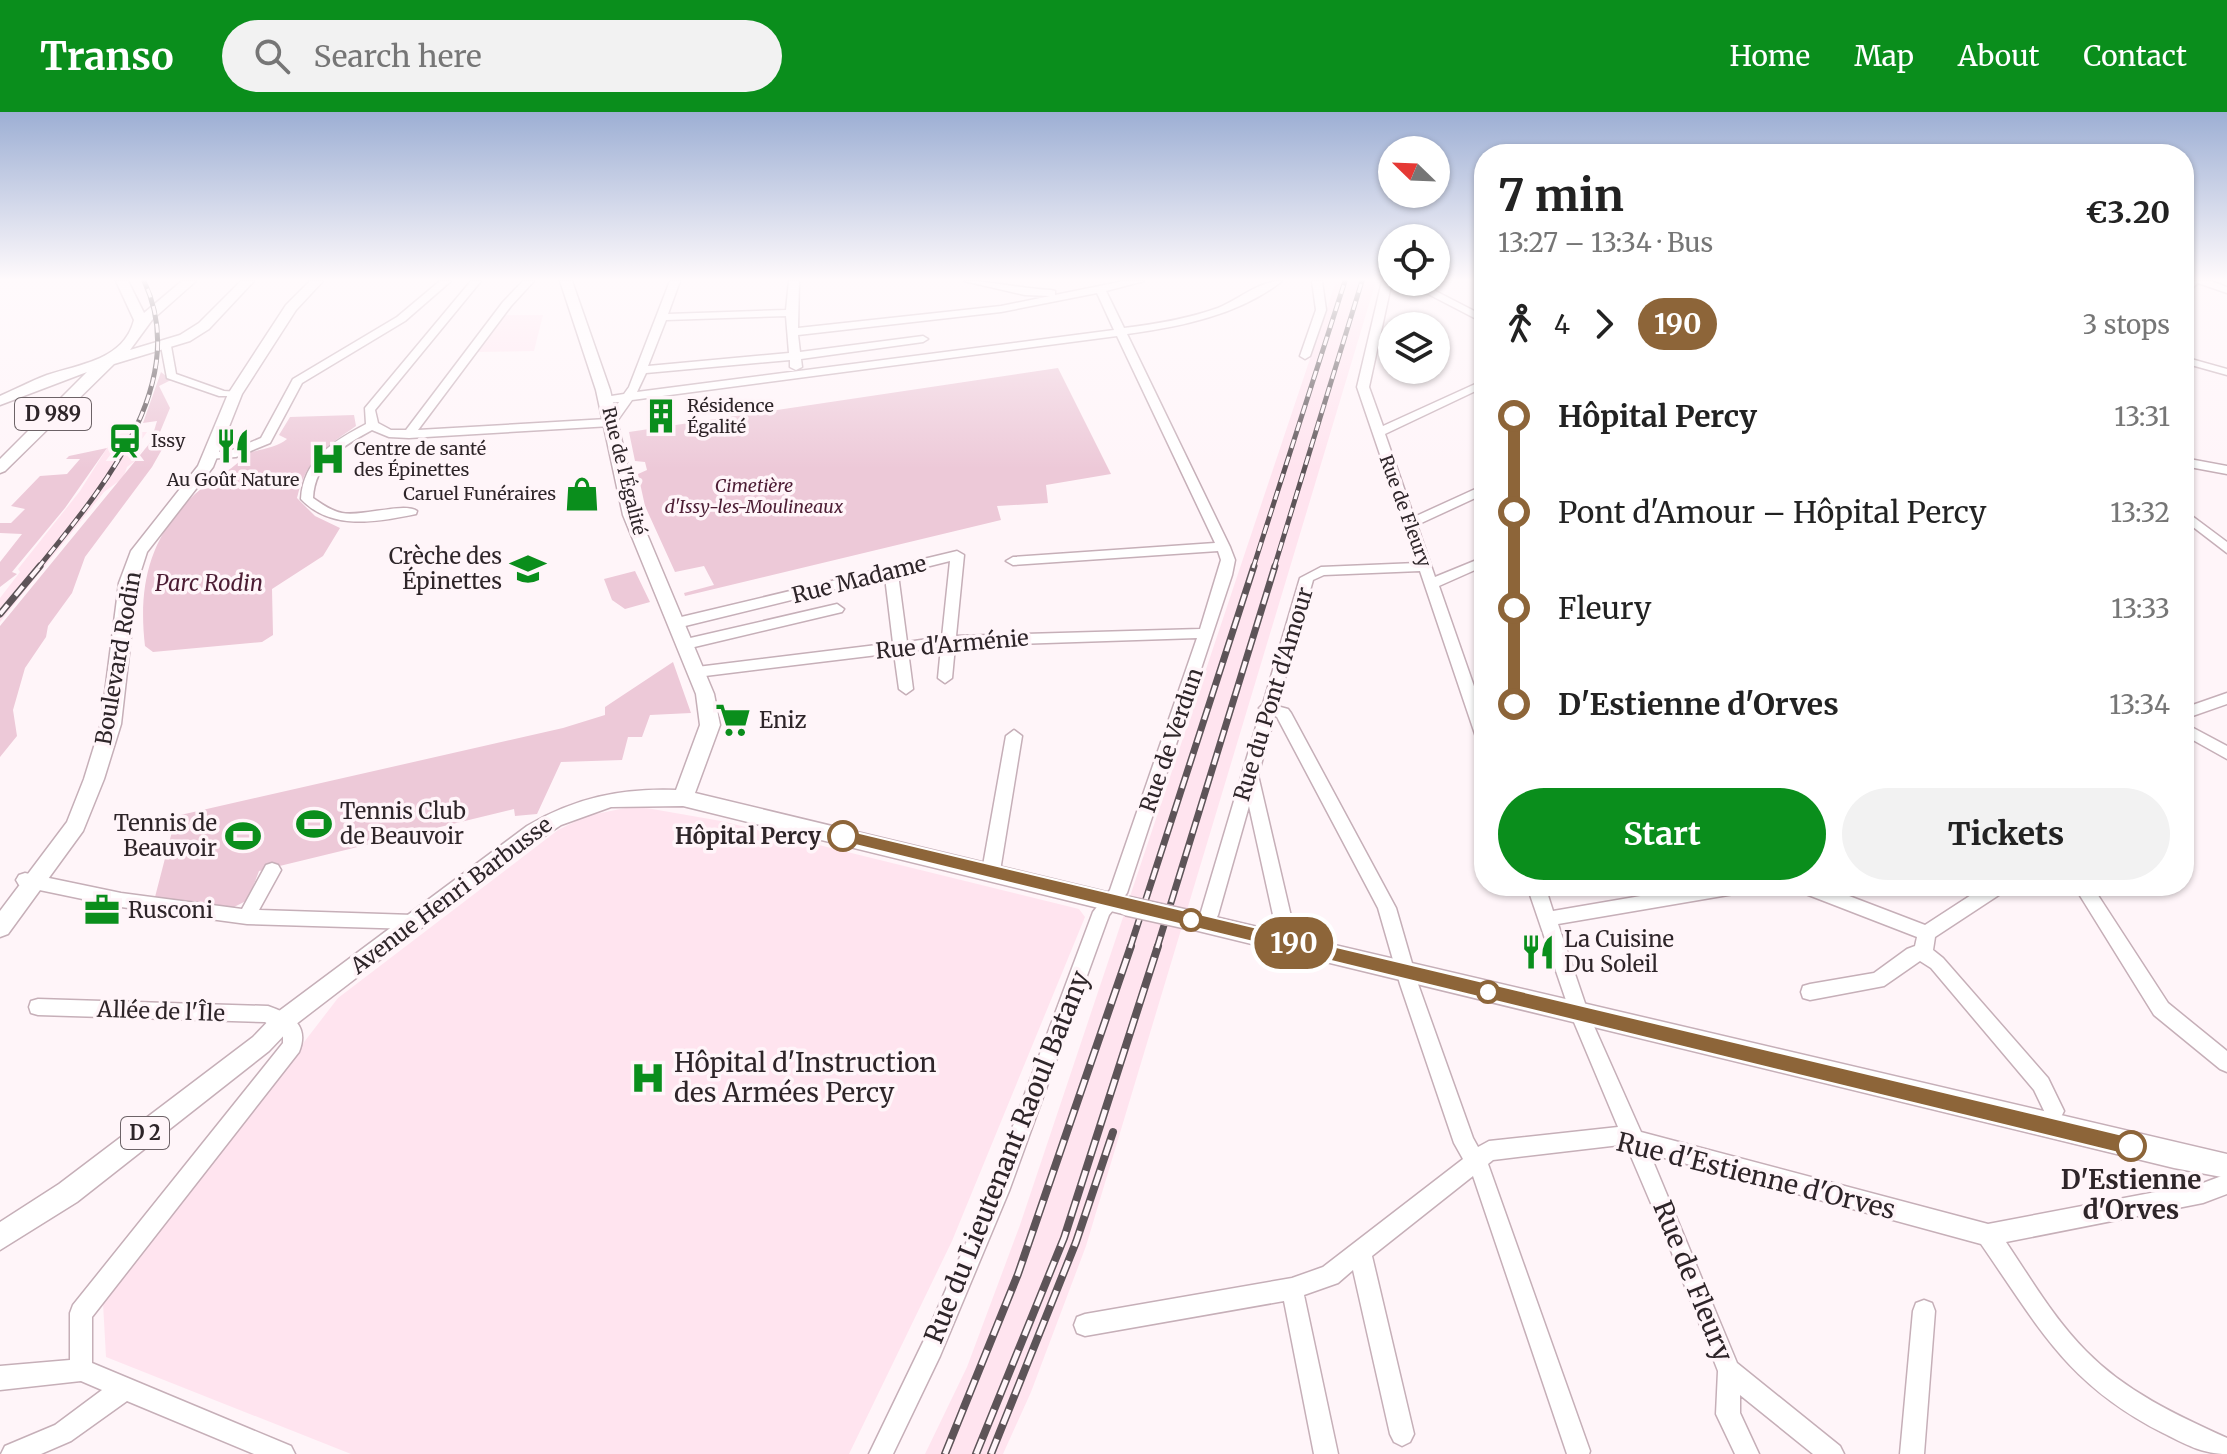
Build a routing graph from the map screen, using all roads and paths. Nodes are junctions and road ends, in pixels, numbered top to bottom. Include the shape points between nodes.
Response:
1 (129, 344) edge
2 (136, 344) edge
3 (171, 344) edge
4 (268, 344) edge
5 (360, 344) edge
6 (424, 344) edge
7 (477, 344) edge
8 (587, 344) edge
9 (652, 344) edge
10 (794, 344) edge
11 (888, 344) edge
12 (1045, 344) edge
13 (1127, 344) edge
14 (1309, 344) edge
15 (1373, 344) edge
16 (166, 346) junction
17 (134, 354) junction
18 (795, 356) junction
19 (1305, 356) dead end
20 (107, 362) junction
21 (2194, 363) edge
22 (642, 370) junction
23 (2227, 372) edge
24 (796, 375) junction
25 (1474, 388) edge
26 (235, 394) junction
27 (629, 395) junction
28 (605, 400) junction
29 (0, 401) edge
30 (611, 422) junction
31 (372, 425) junction
32 (1378, 433) junction
33 (409, 434) junction
34 (212, 456) junction
35 (2194, 464) edge
36 (0, 468) edge
37 (2227, 470) edge
38 (1474, 494) edge
39 (411, 511) dead end
40 (2194, 522) edge
41 (1410, 524) junction
42 (1223, 547) junction
43 (2227, 549) edge
44 (1013, 561) dead end
45 (1474, 565) edge
46 (1425, 567) junction
47 (891, 571) junction
48 (1431, 584) junction
49 (837, 609) dead end
50 (677, 623) junction
51 (1207, 633) junction
52 (951, 641) junction
53 (902, 647) junction
54 (692, 658) junction
55 (945, 678) dead end
56 (906, 689) dead end
57 (2227, 698) edge
58 (1474, 705) edge
59 (1267, 708) junction
60 (2194, 710) edge
61 (2194, 734) edge
62 (1014, 736) dead end
63 (2227, 753) edge
64 (1249, 772) junction
65 (683, 798) junction
66 (272, 870) dead end
67 (991, 871) junction
68 (30, 881) junction
69 (1539, 896) edge
70 (1682, 896) edge
71 (1830, 896) edge
72 (1984, 896) edge
73 (2089, 896) edge
74 (1119, 904) junction
75 (0, 910) edge
76 (247, 917) junction
77 (1547, 919) junction
78 (413, 922) junction
79 (1196, 922) junction
80 (0, 928) edge
81 (1927, 933) junction
82 (1288, 942) junction
83 (1923, 953) junction
84 (1407, 973) junction
85 (1810, 992) dead end
86 (38, 1007) dead end
87 (1580, 1015) junction
88 (283, 1021) junction
89 (2227, 1063) edge
90 (2054, 1111) dead end
91 (1636, 1141) junction
92 (2174, 1156) junction
93 (1476, 1162) junction
94 (2227, 1166) edge
95 (2227, 1177) edge
96 (2227, 1184) edge
97 (0, 1226) edge
98 (1988, 1235) junction
99 (0, 1237) edge
100 (1360, 1252) junction
101 (1292, 1289) junction
102 (1924, 1311) dead end
103 (1085, 1325) dead end
104 (81, 1370) junction
105 (1729, 1371) junction
106 (0, 1378) edge
107 (124, 1389) junction
108 (1402, 1434) dead end
109 (2227, 1450) edge
110 (1578, 1451) dead end
111 (13, 1454) edge
112 (283, 1454) edge
113 (881, 1454) edge
114 (1326, 1454) edge
115 (1747, 1454) edge
116 (1832, 1454) edge
117 (1912, 1454) edge

1 - 20 main road, D 989
2 - 17 main road
3 - 16 main road
4 - 26 main road, Boulevard Rodin
5 - 34 street via 297,381 266,440
6 - 31 street via 369,410
7 - 33 street
8 - 28 main road, Rue de l'Égalité
9 - 22 street
10 - 18 street
11 - 18 street
12 - 24 street
13 - 42 street
14 - 19 street
15 - 32 street, Rue de Fleury via 1363,387
16 - 17 main road
16 - 26 street via 171,376
17 - 20 main road
18 - 22 street
18 - 24 street
20 - 29 main road
20 - 36 main road, D 989
21 - 23 street
22 - 27 street
24 - 27 street
25 - 32 street
26 - 34 main road, Boulevard Rodin
27 - 28 street
27 - 30 street
28 - 30 main road, Rue de l'Égalité
30 - 33 street
30 - 50 main road, Rue de l'Égalité via 631,515
31 - 33 street
31 - 39 street via 320,460 306,482 307,499 342,520
32 - 41 street, Rue de Fleury
34 - 68 main road, Boulevard Rodin via 147,537 134,564 111,724 76,825
35 - 37 street
38 - 41 street
40 - 43 street
41 - 46 street, Rue de Fleury
42 - 44 street
42 - 51 street, Rue de Verdun via 1228,560
45 - 48 street
46 - 48 street, Rue de Fleury
46 - 59 street, Rue du Pont d'Amour via 1321,571 1307,578
47 - 50 street, Rue Madame
47 - 52 street, Rue Madame via 957,555
47 - 53 street
48 - 58 street, Rue de Fleury
49 - 54 street
50 - 54 main road, Rue de l'Égalité
51 - 52 street, Rue d'Arménie
51 - 74 street, Rue de Verdun via 1119,890
52 - 53 street, Rue d'Arménie
52 - 55 street
53 - 54 street, Rue d'Arménie
53 - 56 street
54 - 65 main road, Rue de l'Égalité via 710,725
57 - 60 street
59 - 64 street, Rue du Pont d'Amour
59 - 84 street via 1283,713 1315,768 1387,908
61 - 63 street
62 - 67 street
64 - 79 street, Rue du Pont d'Amour via 1209,915
64 - 82 street
65 - 67 main road, Avenue Henri Barbusse / D 2
65 - 78 main road, Avenue Henri Barbusse / D 2 via 621,798 570,809
66 - 76 street
67 - 74 main road, Avenue Henri Barbusse / D 2
68 - 75 main road, Boulevard Rodin
68 - 76 street
68 - 80 main road, Boulevard Rodin
69 - 77 street, Rue de Fleury
70 - 77 street
71 - 81 street
72 - 81 street
73 - 89 street via 2161,1009
74 - 79 main road, Avenue Henri Barbusse / D 2, bridge
74 - 113 street, Rue du Lieutenant Raoul Batany via 1102,912 999,1191
76 - 78 street
77 - 87 street, Rue de Fleury
78 - 88 main road, Avenue Henri Barbusse / D 2
79 - 82 main road, Avenue Henri Barbusse / D 2
81 - 83 street
82 - 84 main road, Avenue Henri Barbusse / D 2
83 - 85 street via 1913,954 1878,980
83 - 90 street via 2041,1084
84 - 87 main road, Avenue Henri Barbusse / D 2
84 - 93 street via 1464,1143
86 - 88 street, Allée de l'Île via 268,1014
87 - 91 street, Rue de Fleury
87 - 92 main road, Avenue Henri Barbusse / D 2
88 - 97 main road, Avenue Henri Barbusse / D 2
88 - 99 main road, Avenue Henri Barbusse / D 2 via 261,1044 68,1193
88 - 104 street via 293,1030 292,1046 81,1313
91 - 93 street, Rue d'Estienne d'Orves via 1620,1136 1489,1151
91 - 98 street, Rue d'Estienne d'Orves
91 - 105 street, Rue de Fleury
92 - 94 main road, Avenue Henri Barbusse / D 2
92 - 95 main road, Avenue Henri Barbusse / D 2
93 - 100 street, Rue d'Estienne d'Orves
93 - 110 street
96 - 98 street, Rue d'Estienne d'Orves
98 - 109 street via 2063,1342 2092,1373 2145,1411
100 - 101 street, Rue d'Estienne d'Orves via 1330,1275
100 - 108 street
101 - 103 street, Rue d'Estienne d'Orves
101 - 114 street
102 - 117 street
104 - 106 street
104 - 107 street
105 - 115 street, Rue de Fleury via 1728,1414
105 - 116 street
107 - 111 street via 63,1433
107 - 112 street

